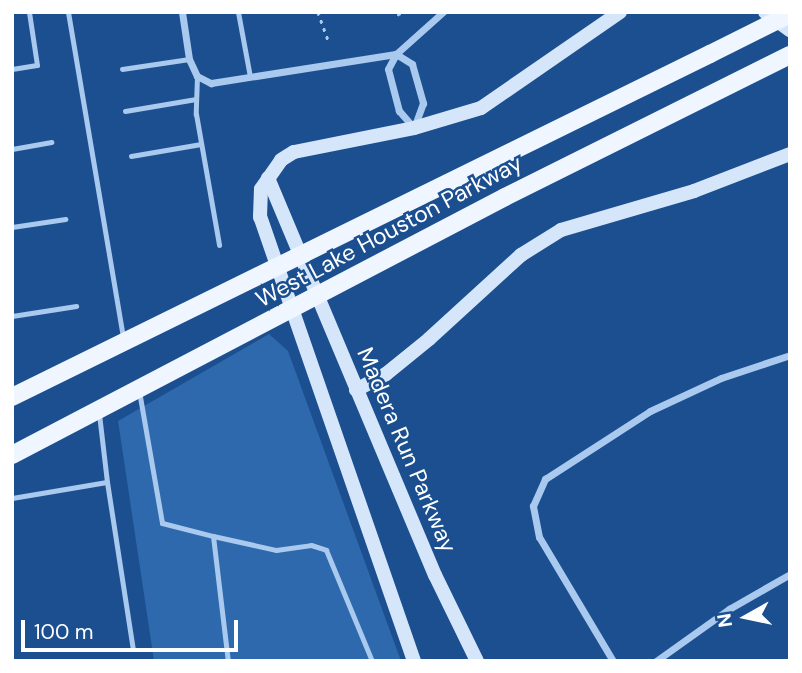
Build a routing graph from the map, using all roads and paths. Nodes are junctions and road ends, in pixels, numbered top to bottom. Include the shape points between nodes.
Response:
1 (29, 12) edge
2 (68, 12) edge
3 (182, 12) edge
4 (239, 12) edge
5 (318, 12) edge
6 (402, 12) edge
7 (443, 12) edge
8 (620, 12) edge
9 (765, 12) edge
10 (790, 14) edge
11 (397, 15) dead end
12 (790, 30) edge
13 (329, 42) dead end
14 (396, 54) junction
15 (790, 55) edge
16 (189, 59) junction
17 (12, 69) edge
18 (122, 69) dead end
19 (197, 76) junction
20 (250, 77) junction
21 (196, 99) junction
22 (125, 111) dead end
23 (414, 128) junction
24 (51, 142) dead end
25 (201, 144) junction
26 (12, 149) edge
27 (790, 154) edge
28 (131, 156) dead end
29 (268, 178) junction
30 (65, 219) dead end
31 (12, 227) edge
32 (219, 244) dead end
33 (302, 255) junction
34 (276, 268) junction
35 (319, 297) junction
36 (76, 306) dead end
37 (291, 310) junction
38 (12, 316) edge
39 (124, 341) junction
40 (790, 355) edge
41 (356, 390) junction
42 (139, 391) junction
43 (12, 397) edge
44 (99, 412) junction
45 (12, 455) edge
46 (107, 482) junction
47 (12, 498) edge
48 (213, 536) junction
49 (790, 574) edge
50 (133, 649) dead end
51 (228, 661) edge
52 (372, 661) edge
53 (414, 661) edge
54 (477, 661) edge
55 (613, 661) edge
56 (656, 661) edge

1 - 17 lane via 37,65
2 - 39 lane
3 - 16 street
4 - 20 lane
5 - 13 path
6 - 11 path
7 - 14 street
8 - 23 street via 499,99 458,117
9 - 12 street
10 - 33 main road, West Lake Houston Parkway, bridge
14 - 20 street
14 - 23 street via 388,69 390,79 399,111
14 - 23 street via 412,64 423,103
15 - 35 main road, West Lake Houston Parkway via 505,197
16 - 18 lane
16 - 19 street
19 - 20 street via 211,83
19 - 21 lane
21 - 22 lane
21 - 25 lane
23 - 29 street via 294,152
24 - 26 lane
25 - 28 lane
25 - 32 lane
27 - 41 street via 694,191 561,230 521,255 386,374
29 - 33 street, Madera Run Parkway
29 - 34 street via 258,203
30 - 31 lane
33 - 34 main road, West Lake Houston Parkway
33 - 35 street, Madera Run Parkway
34 - 37 street
34 - 39 main road, West Lake Houston Parkway
35 - 37 main road, West Lake Houston Parkway
35 - 41 street, Madera Run Parkway
36 - 38 lane
37 - 42 main road, West Lake Houston Parkway
37 - 53 street
39 - 43 main road, West Lake Houston Parkway
40 - 55 street via 721,378 650,411 545,479 533,506 539,537
41 - 54 street, Madera Run Parkway via 462,637
42 - 44 main road, West Lake Houston Parkway
42 - 48 lane via 162,523
44 - 45 main road, West Lake Houston Parkway
44 - 46 lane
46 - 47 lane
46 - 50 lane
48 - 51 lane
48 - 52 lane via 276,550 311,545 326,551
49 - 56 street via 729,609

